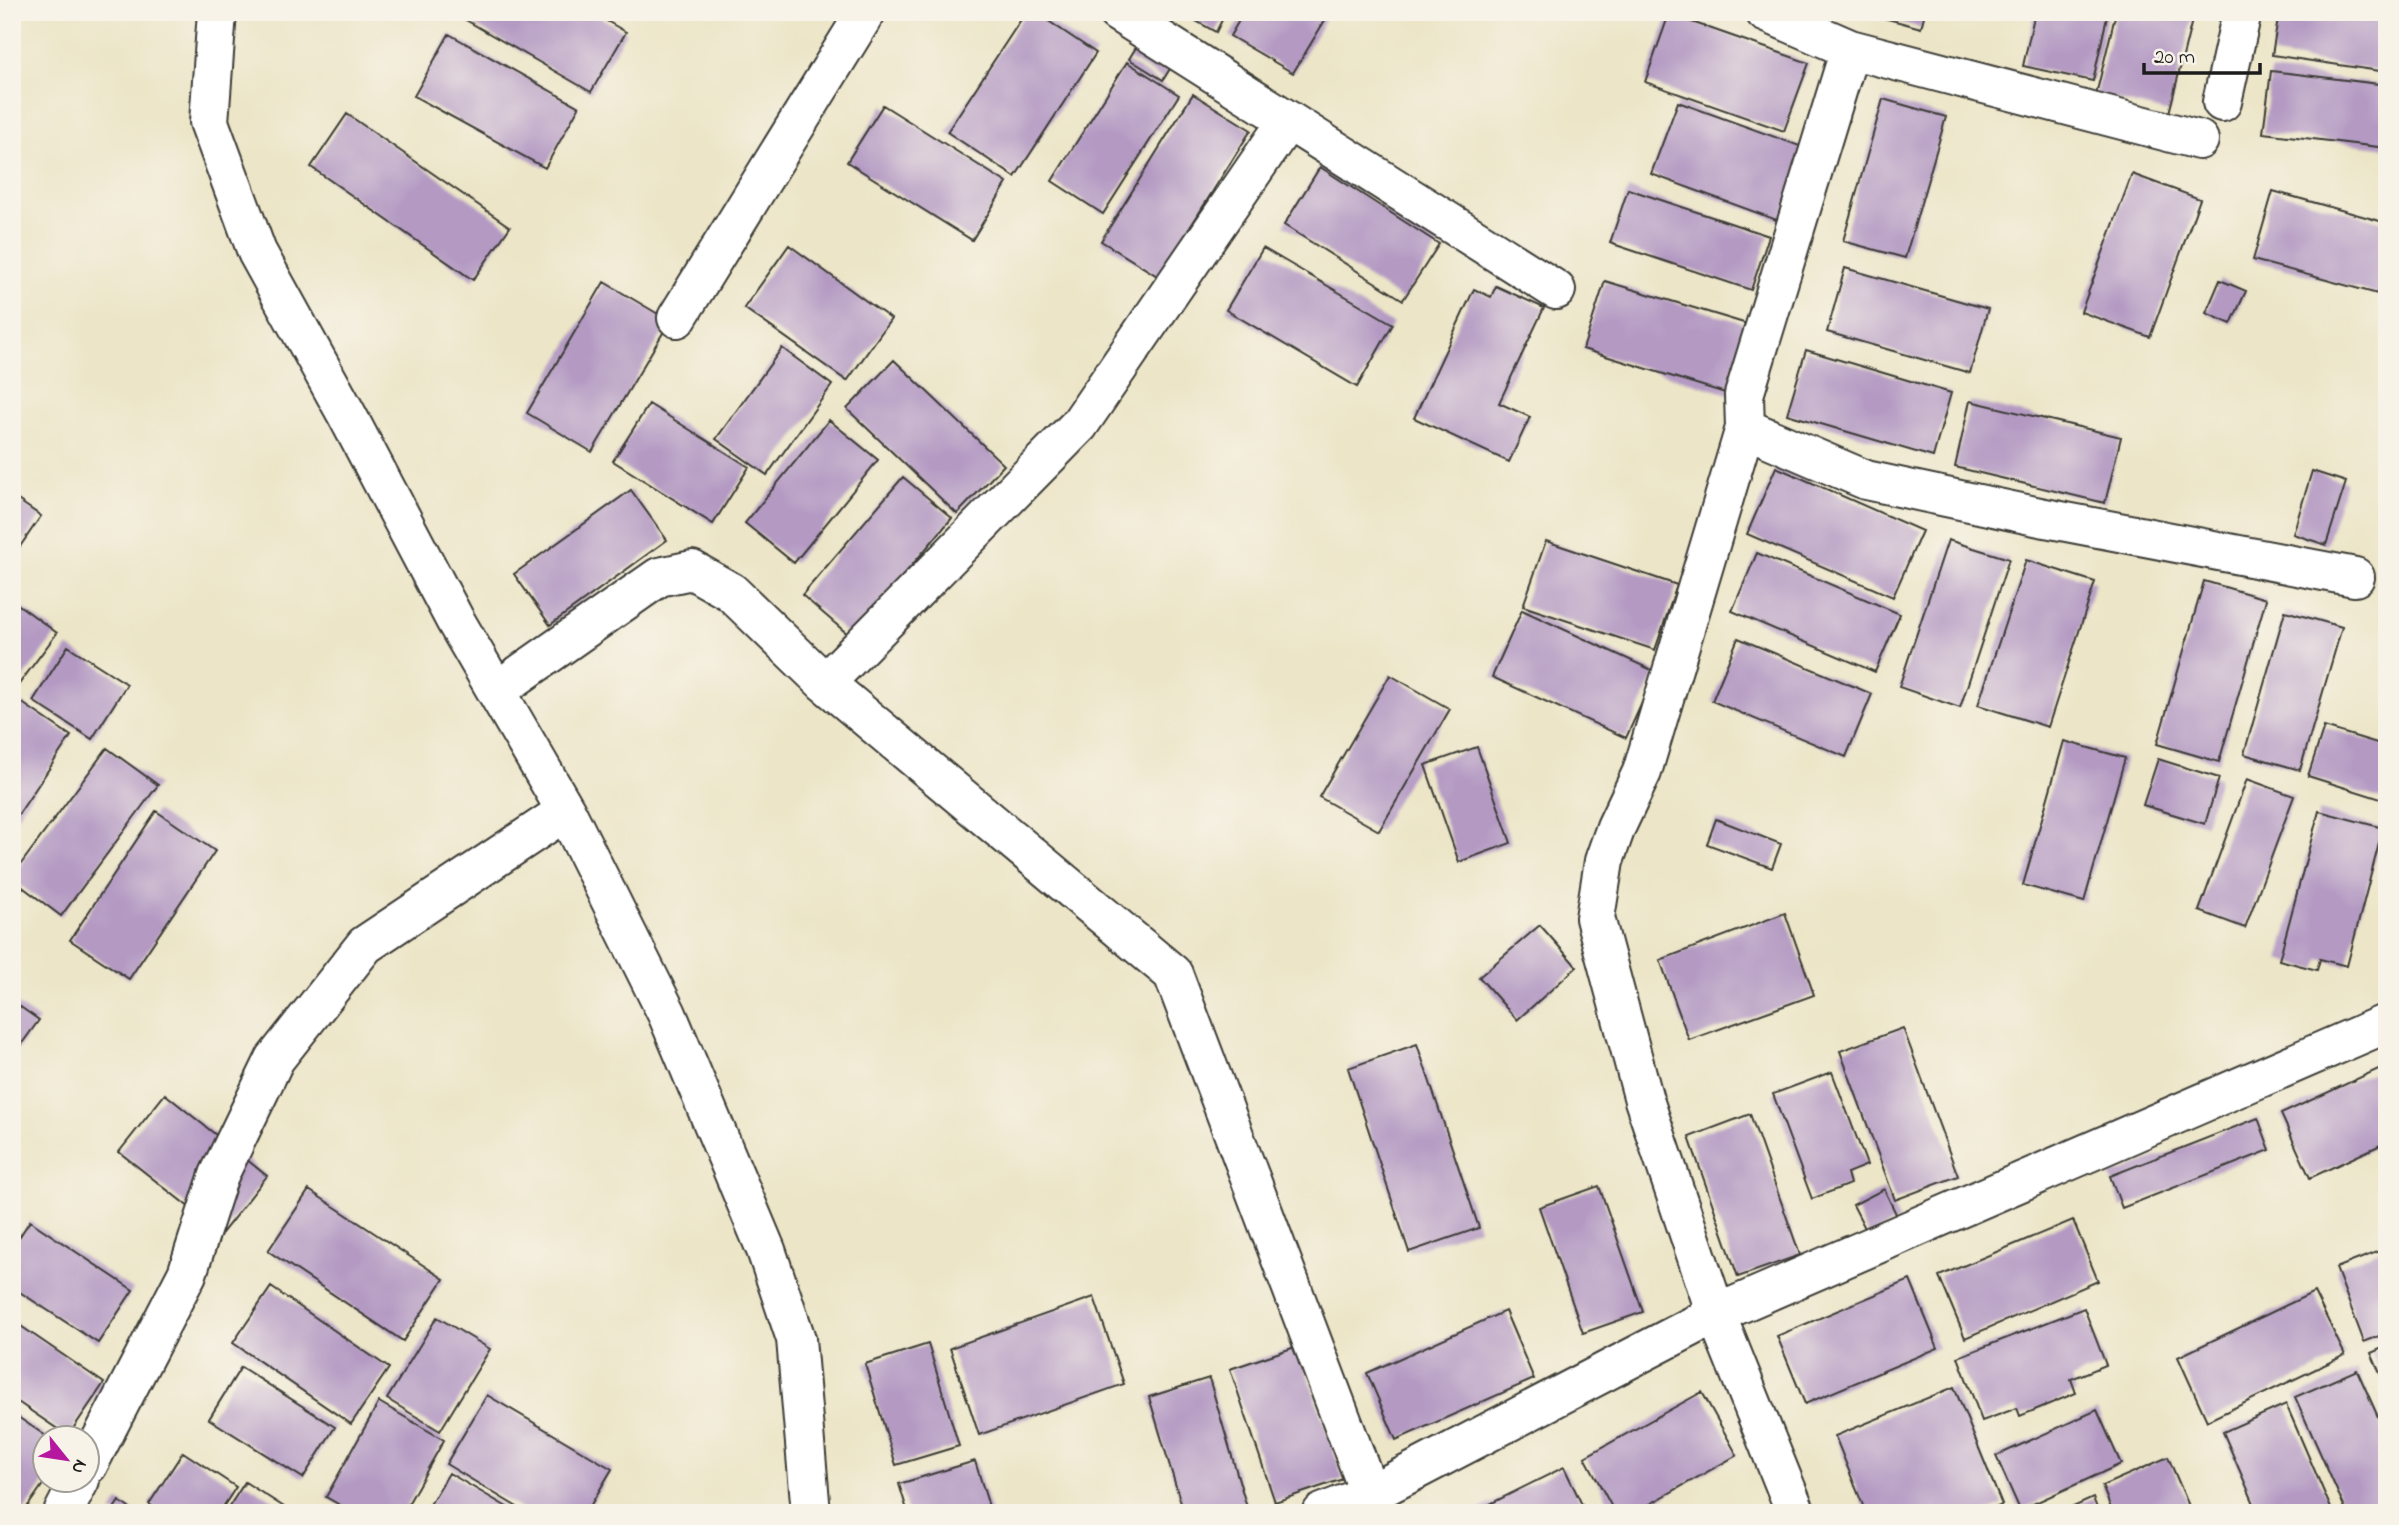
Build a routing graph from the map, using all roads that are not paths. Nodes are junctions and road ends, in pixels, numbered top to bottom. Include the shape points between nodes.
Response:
1 (217, 12) edge
2 (866, 12) edge
3 (1117, 12) edge
4 (1766, 12) edge
5 (2242, 12) edge
6 (1850, 49) junction
7 (2222, 102) dead end
8 (1288, 120) junction
9 (2199, 140) dead end
10 (1556, 290) dead end
11 (677, 318) dead end
12 (1745, 428) junction
13 (2355, 577) dead end
14 (825, 683) junction
15 (496, 691) junction
16 (566, 811) junction
17 (2387, 1023) edge
18 (1716, 1314) junction
19 (102, 1438) edge
20 (72, 1494) edge
21 (1373, 1504) edge
22 (63, 1513) edge
23 (811, 1513) edge
24 (1321, 1513) edge
25 (1796, 1513) edge

1 - 15 street via 209,122 257,251
2 - 11 street
3 - 8 street
4 - 6 street
5 - 7 street
6 - 9 street
6 - 12 street via 1744,396
8 - 10 street
8 - 14 street via 1079,425
12 - 13 street via 1866,480
12 - 18 street via 1642,772 1604,861 1595,918 1644,1100
14 - 15 street via 731,592 692,570 659,577
14 - 21 street via 1172,974
15 - 16 street
16 - 19 street via 365,945 275,1059 219,1175 187,1274
16 - 23 street via 667,1014 766,1250 796,1339
17 - 18 street
18 - 21 street
18 - 25 street
20 - 22 street
21 - 24 street

